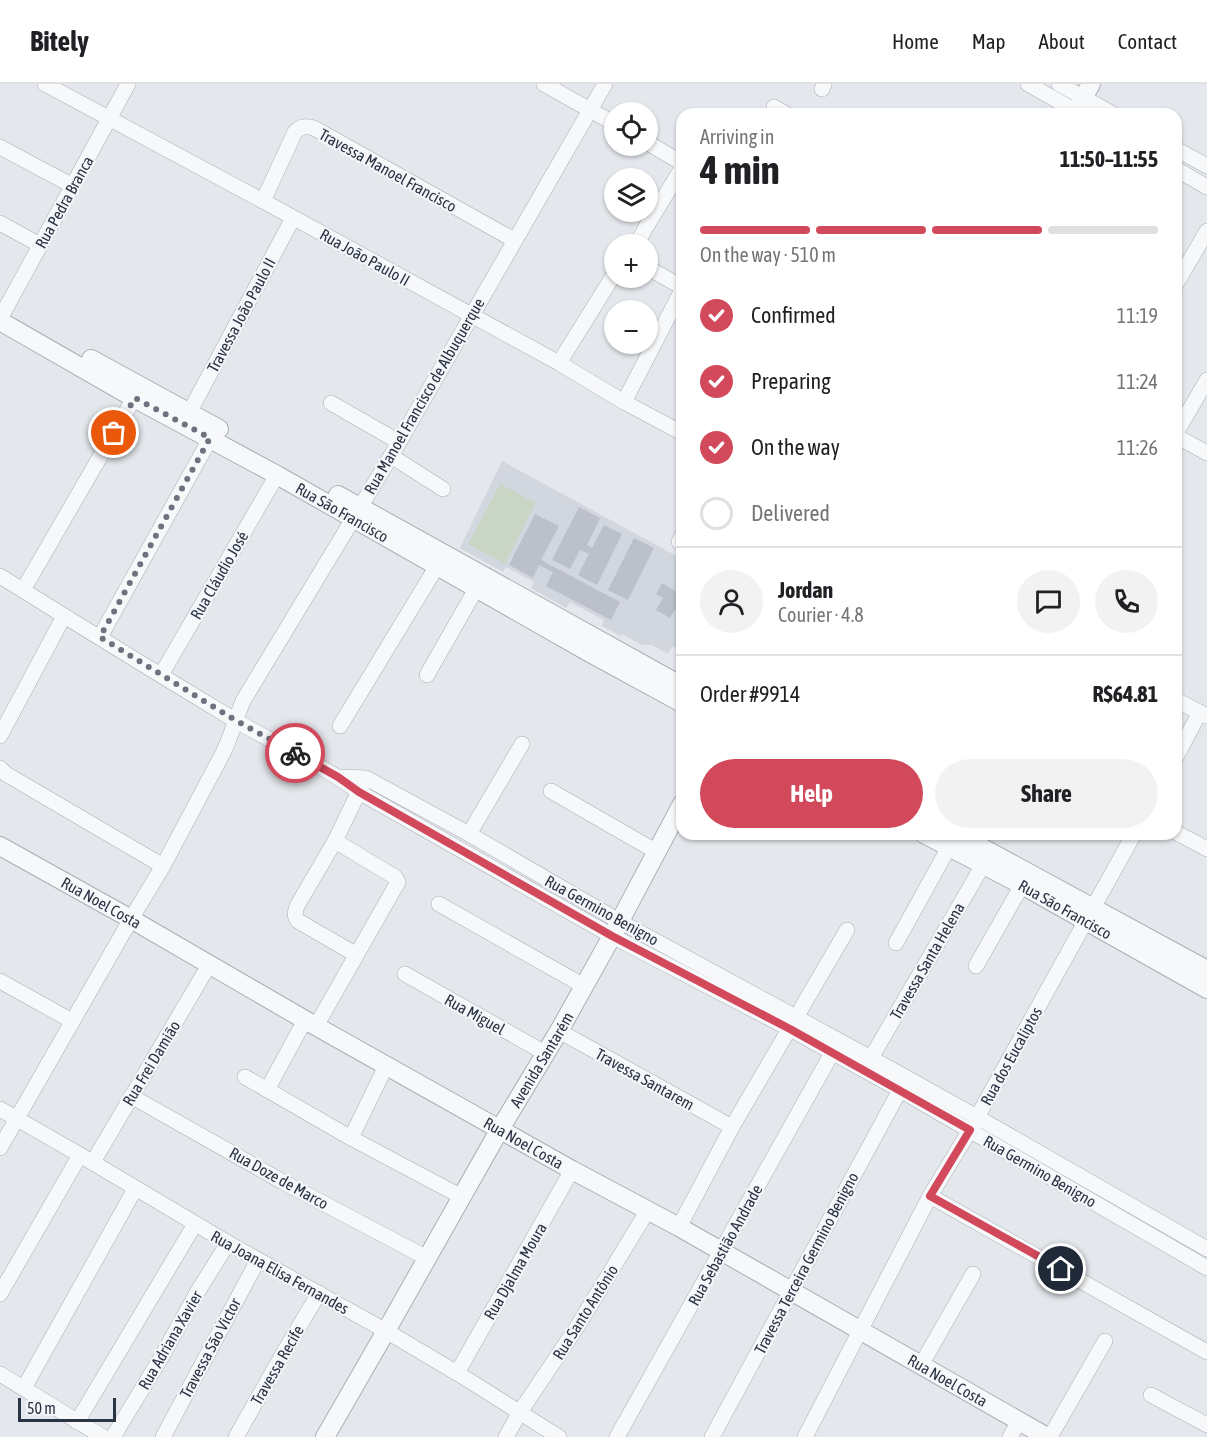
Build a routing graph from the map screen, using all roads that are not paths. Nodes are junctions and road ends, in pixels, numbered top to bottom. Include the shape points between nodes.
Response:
1 (45, 84) edge
2 (128, 84) edge
3 (544, 84) edge
4 (605, 84) edge
5 (1028, 84) edge
6 (1059, 84) edge
7 (1081, 104) edge
8 (590, 110) junction
9 (604, 118) edge
10 (109, 119) junction
11 (0, 147) edge
12 (658, 149) edge
13 (1182, 152) edge
14 (676, 159) edge
15 (1207, 166) edge
16 (1182, 172) edge
17 (676, 178) edge
18 (73, 186) junction
19 (1207, 187) edge
20 (263, 201) junction
21 (293, 218) junction
22 (0, 223) edge
23 (1207, 231) edge
24 (643, 234) edge
25 (514, 240) junction
26 (40, 245) junction
27 (658, 274) edge
28 (1182, 274) edge
29 (676, 284) edge
30 (606, 288) edge
31 (676, 300) edge
32 (1, 315) edge
33 (471, 316) junction
34 (559, 363) junction
35 (1207, 380) edge
36 (135, 398) junction
37 (331, 402) dead end
38 (624, 402) junction
39 (189, 413) junction
40 (1182, 424) edge
41 (676, 430) edge
42 (210, 438) junction
43 (1182, 438) edge
44 (399, 441) junction
45 (1207, 453) edge
46 (391, 456) junction
47 (278, 475) junction
48 (443, 489) dead end
49 (357, 512) junction
50 (437, 566) junction
51 (0, 576) edge
52 (476, 589) junction
53 (23, 590) junction
54 (64, 616) junction
55 (100, 637) junction
56 (161, 675) junction
57 (427, 675) dead end
58 (676, 683) edge
59 (676, 700) edge
60 (1182, 703) edge
61 (1203, 714) edge
62 (235, 720) junction
63 (340, 726) dead end
64 (0, 736) edge
65 (522, 744) dead end
66 (1182, 747) edge
67 (0, 768) edge
68 (363, 785) junction
69 (551, 791) dead end
70 (676, 816) edge
71 (469, 834) junction
72 (1182, 834) edge
73 (1131, 840) edge
74 (335, 841) junction
75 (953, 841) edge
76 (0, 846) edge
77 (1207, 849) edge
78 (657, 852) junction
79 (983, 865) junction
80 (163, 866) junction
81 (1022, 885) junction
82 (439, 904) dead end
83 (1090, 915) junction
84 (131, 919) junction
85 (616, 929) junction
86 (847, 930) dead end
87 (896, 943) dead end
88 (356, 954) junction
89 (209, 965) junction
90 (976, 966) dead end
91 (1207, 970) edge
92 (405, 974) dead end
93 (0, 981) edge
94 (584, 986) junction
95 (1207, 988) edge
96 (72, 1021) junction
97 (310, 1023) junction
98 (793, 1023) junction
99 (559, 1031) junction
100 (545, 1053) junction
101 (832, 1053) junction
102 (871, 1058) junction
103 (386, 1066) junction
104 (245, 1077) dead end
105 (267, 1090) junction
106 (900, 1090) junction
107 (131, 1096) junction
108 (0, 1109) edge
109 (17, 1119) junction
110 (973, 1123) junction
111 (732, 1127) junction
112 (500, 1130) junction
113 (351, 1138) junction
114 (0, 1148) edge
115 (86, 1158) junction
116 (572, 1170) junction
117 (135, 1189) junction
118 (930, 1196) junction
119 (462, 1197) junction
120 (648, 1210) junction
121 (195, 1224) junction
122 (679, 1227) junction
123 (228, 1243) junction
124 (1207, 1249) edge
125 (721, 1252) junction
126 (428, 1258) junction
127 (258, 1260) junction
128 (1207, 1268) edge
129 (973, 1274) dead end
130 (790, 1292) junction
131 (319, 1293) junction
132 (0, 1294) edge
133 (387, 1331) junction
134 (861, 1331) junction
135 (1105, 1341) dead end
136 (1207, 1352) edge
137 (921, 1365) junction
138 (457, 1373) junction
139 (0, 1374) edge
140 (24, 1388) junction
141 (1151, 1395) dead end
142 (520, 1412) junction
143 (77, 1422) junction
144 (1207, 1425) edge
145 (1014, 1429) edge
146 (102, 1437) edge
147 (113, 1437) edge
148 (163, 1437) edge
149 (236, 1437) edge
150 (325, 1437) edge
151 (506, 1437) edge
152 (559, 1437) edge
153 (617, 1437) edge
154 (712, 1437) edge
155 (805, 1437) edge
156 (1049, 1437) edge

1 - 10 street, Rua João Paulo II
2 - 10 street, Rua Pedra Branca
3 - 8 street
4 - 8 street, Rua Manoel Francisco de Albuquerque
5 - 7 street
6 - 7 street
8 - 9 street
8 - 25 street, Rua Manoel Francisco de Albuquerque
10 - 18 street, Rua Pedra Branca
10 - 20 street, Rua João Paulo II
11 - 18 street
12 - 14 street
13 - 15 street
16 - 19 street
17 - 24 street
18 - 26 street, Rua Pedra Branca
20 - 21 street, Rua João Paulo II
20 - 25 street, Travessa Manoel Francisco via 295,132 307,127
21 - 33 street, Rua João Paulo II
21 - 39 street, Travessa João Paulo II
22 - 26 street
23 - 28 street
25 - 33 street, Rua Manoel Francisco de Albuquerque
26 - 32 street, Rua Pedra Branca
27 - 29 street
30 - 34 street
31 - 38 street
32 - 36 street, Rua São Francisco
32 - 39 street, Rua São Francisco
33 - 34 street, Rua João Paulo II
33 - 44 street, Rua Manoel Francisco de Albuquerque
34 - 38 street, Rua João Paulo II
35 - 40 street
36 - 42 street, Rua São Francisco
36 - 53 street
37 - 44 street
38 - 41 street, Rua João Paulo II
39 - 49 street, Rua São Francisco
42 - 47 street, Rua São Francisco
42 - 55 street
43 - 45 street
44 - 46 street, Rua Manoel Francisco de Albuquerque
46 - 48 street
46 - 49 street, Rua Manoel Francisco de Albuquerque
47 - 49 street, Rua São Francisco
47 - 56 street, Rua Cláudio José
49 - 50 street, Rua São Francisco
49 - 58 street, Rua São Francisco
49 - 62 street, Rua Manoel Francisco de Albuquerque
50 - 52 street, Rua São Francisco
50 - 63 street
51 - 53 street, Rua Germino Benigno
52 - 57 street
52 - 59 street, Rua São Francisco
53 - 54 street, Rua Germino Benigno
54 - 55 street, Rua Germino Benigno
54 - 64 street
55 - 56 street, Rua Germino Benigno
56 - 62 street, Rua Germino Benigno
60 - 61 street
61 - 66 street
62 - 68 street, Rua Germino Benigno via 338,777
62 - 80 street, Rua Manoel Francisco de Albuquerque via 223,753
65 - 71 street
67 - 80 street
68 - 71 street, Rua Germino Benigno
68 - 74 street
68 - 85 street, Rua Germino Benigno
69 - 78 street
70 - 78 street, Avenida Santarém
71 - 85 street, Rua Germino Benigno
72 - 77 street
73 - 83 street, Rua dos Eucaliptos
74 - 88 street via 295,916
74 - 88 street via 398,880
75 - 79 street, Rua São Francisco
75 - 83 street, Rua São Francisco
75 - 87 street
76 - 84 street, Rua Noel Costa
78 - 85 street, Avenida Santarém
79 - 81 street, Rua São Francisco
79 - 102 street, Travessa Santa Helena
80 - 84 street, Rua Manoel Francisco de Albuquerque
81 - 83 street, Rua São Francisco
81 - 90 street
82 - 94 street
83 - 91 street, Rua São Francisco
83 - 95 street, Rua São Francisco
83 - 110 street, Rua dos Eucaliptos
84 - 89 street, Rua Noel Costa
84 - 96 street, Rua Manoel Francisco de Albuquerque
85 - 94 street, Avenida Santarém
85 - 98 street, Rua Germino Benigno
86 - 98 street
88 - 97 street
89 - 97 street, Rua Noel Costa
89 - 107 street, Rua Frei Damião
92 - 100 street, Rua Miguel
93 - 96 street
94 - 99 street, Avenida Santarém
96 - 109 street, Rua Manoel Francisco de Albuquerque
97 - 103 street, Rua Noel Costa
97 - 105 street
98 - 101 street, Rua Germino Benigno
98 - 102 street, Rua Germino Benigno
98 - 111 street
99 - 100 street, Avenida Santarém
99 - 111 street, Travessa Santarem
100 - 112 street, Avenida Santarém
101 - 106 street, Rua Germino Benigno
101 - 125 street, Rua Sebastião Andrade
102 - 110 street, Rua Germino Benigno
103 - 112 street, Rua Noel Costa
103 - 113 street
104 - 105 street
105 - 113 street
106 - 110 street, Rua Germino Benigno
106 - 130 street, Travessa Terceira Germino Benigno
107 - 115 street, Rua Frei Damião
107 - 126 street, Rua Doze de Marco
108 - 109 street, Rua Joana Elisa Fernandes
109 - 114 street, Rua Manoel Francisco de Albuquerque
109 - 115 street, Rua Joana Elisa Fernandes
110 - 118 street, Rua dos Eucaliptos
110 - 124 street, Rua Germino Benigno
110 - 128 street, Rua Germino Benigno
111 - 122 street
112 - 116 street, Rua Noel Costa
112 - 119 street, Avenida Santarém
113 - 119 street
115 - 117 street, Rua Joana Elisa Fernandes
115 - 132 street, Rua Frei Damião
116 - 120 street, Rua Noel Costa
116 - 138 street, Rua Djalma Moura
117 - 121 street, Rua Joana Elisa Fernandes
117 - 140 street
118 - 134 street, Rua dos Eucaliptos
118 - 136 street
119 - 126 street, Avenida Santarém
120 - 122 street, Rua Noel Costa
120 - 142 street, Rua Santo Antônio
121 - 123 street, Rua Joana Elisa Fernandes
121 - 143 street
122 - 125 street, Rua Noel Costa
123 - 127 street, Rua Joana Elisa Fernandes
123 - 147 street, Rua Adriana Xavier
125 - 130 street, Rua Noel Costa
125 - 153 street, Rua Sebastião Andrade
126 - 133 street, Avenida Santarém
127 - 131 street, Rua Joana Elisa Fernandes
127 - 148 street, Travessa São Victor
129 - 137 street
130 - 134 street, Rua Noel Costa
130 - 154 street, Travessa Terceira Germino Benigno
131 - 133 street, Rua Joana Elisa Fernandes
131 - 149 street, Travessa Recife
133 - 138 street, Rua Joana Elisa Fernandes
133 - 150 street, Avenida Santarém
134 - 137 street, Rua Noel Costa
134 - 155 street, Rua dos Eucaliptos
135 - 156 street
137 - 145 street, Rua Noel Costa
138 - 142 street, Rua Joana Elisa Fernandes
139 - 140 street
140 - 143 street
141 - 144 street
142 - 151 street, Rua Santo Antônio
142 - 152 street, Rua Joana Elisa Fernandes
143 - 146 street
145 - 156 street, Rua Noel Costa

